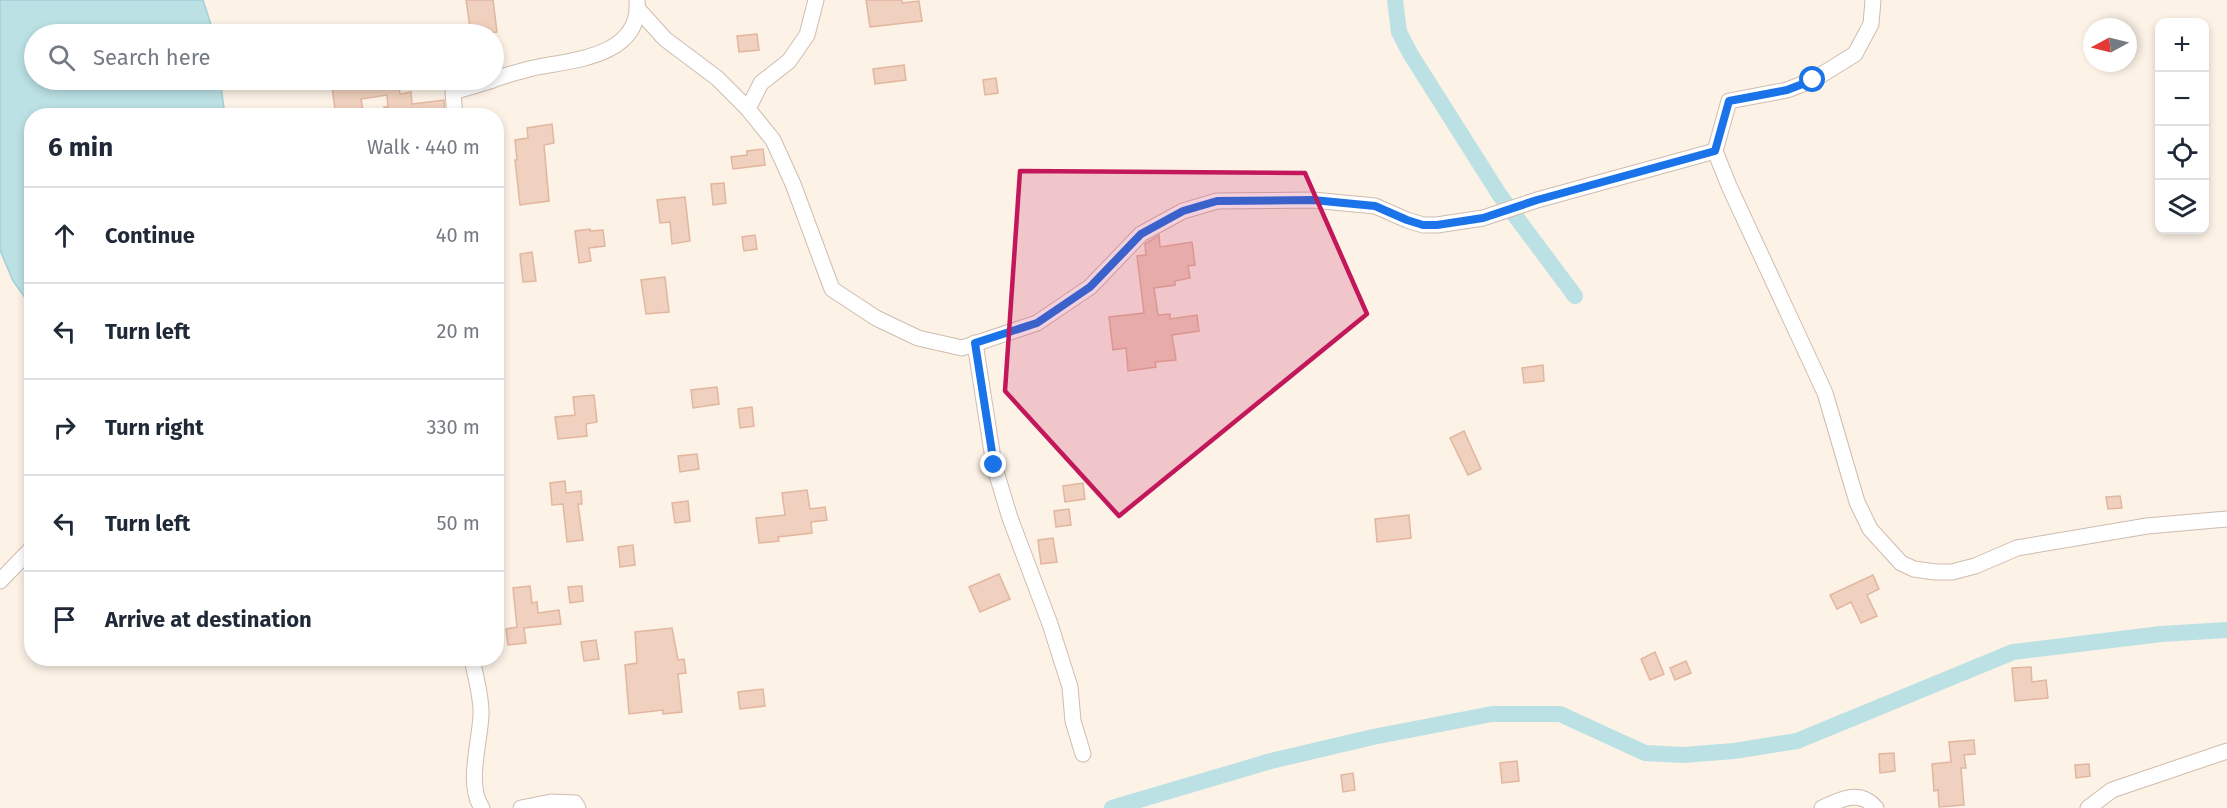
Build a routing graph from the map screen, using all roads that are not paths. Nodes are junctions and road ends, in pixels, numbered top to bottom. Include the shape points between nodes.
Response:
1 (816, 0) edge
2 (1872, 0) edge
3 (637, 4) edge
4 (504, 76) edge
5 (459, 90) edge
6 (454, 108) edge
7 (748, 109) junction
8 (1715, 151) junction
9 (975, 343) junction
10 (2227, 519) edge
11 (24, 556) edge
12 (0, 581) edge
13 (473, 666) edge
14 (2227, 751) edge
15 (1083, 754) dead end
16 (482, 808) edge
17 (521, 808) edge
18 (578, 808) edge
19 (1822, 808) edge
20 (1876, 808) edge
21 (2088, 808) edge

1 - 7 street via 807,35 789,61 761,83
2 - 8 street via 1871,24 1855,54 1813,80 1787,90 1729,101
3 - 4 street via 630,32 596,56
3 - 7 street via 666,39 717,78
5 - 6 street via 453,92
7 - 9 street via 773,140 832,289 876,318 918,338 962,348
8 - 9 street via 1483,218 1437,225 1423,225 1375,206 1313,200 1217,201 1183,211 1141,234 1090,287 1037,323
8 - 10 street via 1825,393 1857,502 1870,529 1901,563 1914,569 1952,572 2017,548 2147,526
9 - 15 street via 994,465 1070,687 1073,721
11 - 12 street
13 - 16 street via 481,713 476,799
14 - 21 street via 2112,790
17 - 18 street via 551,802 574,803
19 - 20 street via 1853,796 1870,800

